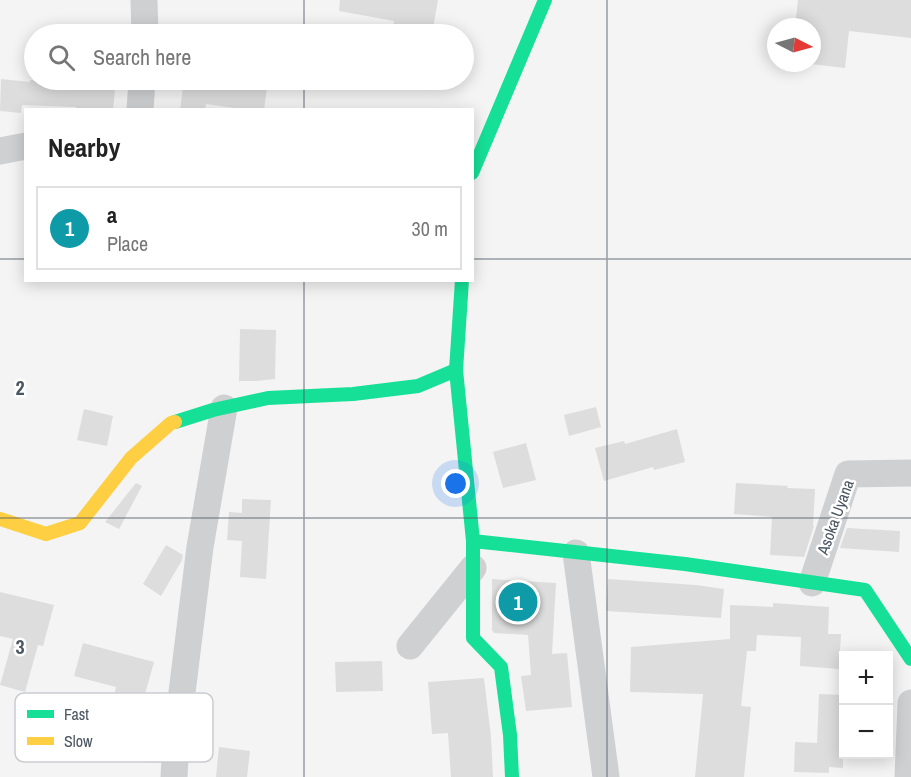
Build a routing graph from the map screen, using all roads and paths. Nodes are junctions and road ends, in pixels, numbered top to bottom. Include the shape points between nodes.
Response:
1 (144, 0) edge
2 (545, 0) edge
3 (145, 24) edge
4 (141, 90) edge
5 (140, 108) edge
6 (24, 146) edge
7 (0, 151) edge
8 (474, 168) edge
9 (462, 282) edge
10 (456, 370) junction
11 (224, 408) junction
12 (911, 473) edge
13 (0, 519) edge
14 (473, 541) junction
15 (576, 553) junction
16 (472, 568) junction
17 (812, 583) junction
18 (410, 646) dead end
19 (911, 659) edge
20 (182, 693) edge
21 (911, 703) edge
22 (175, 762) edge
23 (174, 777) edge
24 (512, 777) edge
25 (606, 777) edge
26 (908, 777) edge

1 - 3 street
2 - 8 street
4 - 5 street
6 - 7 street
9 - 10 street
10 - 11 street via 418,386 268,398
10 - 14 street
11 - 13 street via 171,423 131,458 80,523 46,534
11 - 20 street via 200,547
12 - 17 street, Asoka Uyana via 848,474
14 - 15 street
14 - 16 street
15 - 17 street
15 - 25 street
16 - 18 street
16 - 24 street via 473,638 501,668
17 - 19 street via 865,590
21 - 26 street
22 - 23 street

